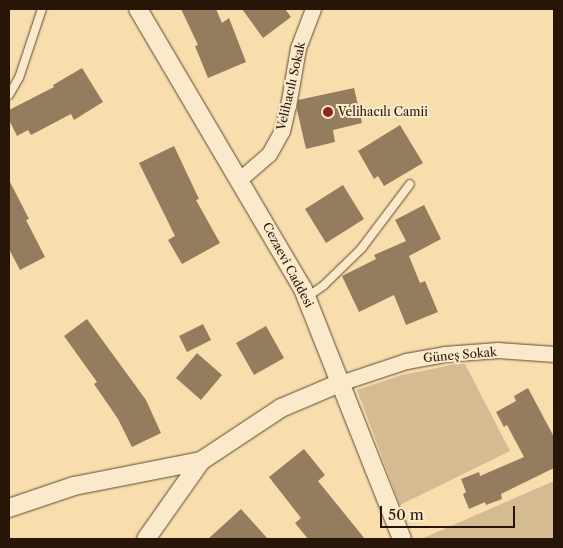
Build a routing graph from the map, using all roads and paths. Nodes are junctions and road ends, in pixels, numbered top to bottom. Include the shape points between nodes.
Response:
1 (42, 9) edge
2 (138, 9) edge
3 (313, 9) edge
4 (9, 95) edge
5 (240, 179) junction
6 (410, 184) dead end
7 (306, 296) junction
8 (554, 354) edge
9 (340, 383) junction
10 (201, 461) junction
11 (9, 508) edge
12 (399, 538) edge
13 (146, 539) edge

1 - 4 lane via 19,78
2 - 5 street, Cezaevi Caddesi
3 - 5 street, Velihacılı Sokak via 298,48 282,131 269,154
5 - 7 street, Cezaevi Caddesi
6 - 7 lane via 361,249 324,285
7 - 9 street, Cezaevi Caddesi
8 - 9 street, Güneş Sokak via 498,350 444,354 406,361
9 - 10 street via 281,408
9 - 12 street, Cezaevi Caddesi
10 - 11 street via 74,486
10 - 13 street

